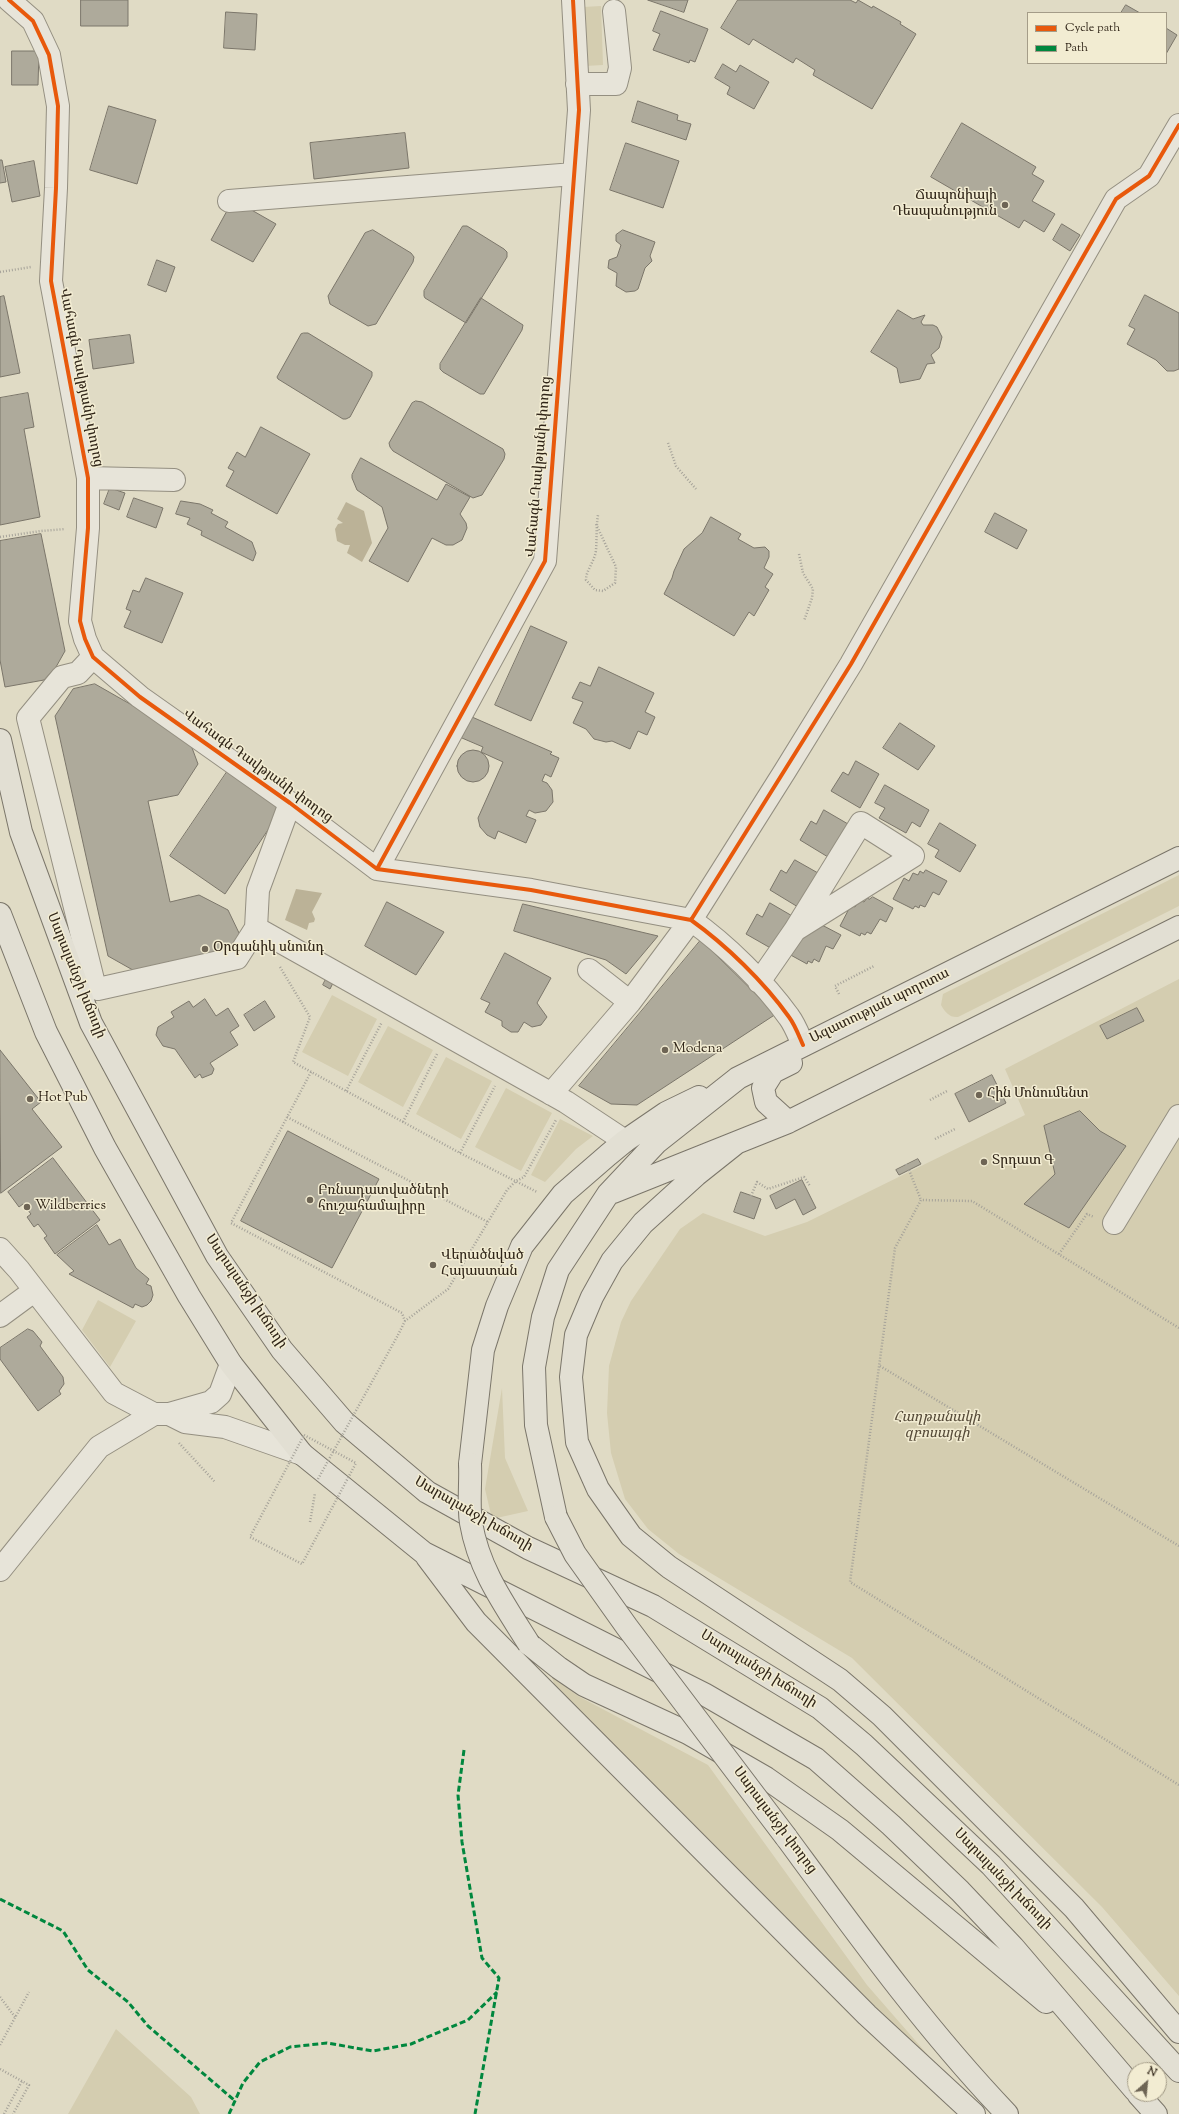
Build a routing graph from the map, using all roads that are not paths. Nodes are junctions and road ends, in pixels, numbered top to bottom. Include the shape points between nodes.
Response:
1 (9, 0) edge
2 (573, 0) edge
3 (614, 11) dead end
4 (578, 84) junction
5 (1179, 124) edge
6 (574, 174) junction
7 (230, 201) dead end
8 (88, 478) junction
9 (174, 480) dead end
10 (93, 657) junction
11 (0, 740) edge
12 (290, 803) junction
13 (1179, 858) edge
14 (376, 869) junction
15 (0, 914) edge
16 (691, 920) junction
17 (1179, 927) edge
18 (256, 928) junction
19 (795, 930) junction
20 (590, 970) dead end
21 (759, 982) junction
22 (630, 1002) junction
23 (872, 1011) junction
24 (803, 1045) junction
25 (738, 1078) junction
26 (558, 1098) junction
27 (1179, 1116) edge
28 (788, 1122) junction
29 (625, 1141) junction
30 (735, 1144) junction
31 (608, 1194) junction
32 (1114, 1223) road end
33 (0, 1249) edge
34 (34, 1291) junction
35 (0, 1316) edge
36 (231, 1364) junction
37 (161, 1414) junction
38 (302, 1454) junction
39 (556, 1517) joint
40 (424, 1553) junction
41 (0, 1570) edge
42 (1179, 2032) edge
43 (1090, 2039) junction
44 (1179, 2071) edge
45 (1127, 2081) edge
46 (1145, 2102) edge
47 (974, 2114) edge
48 (1007, 2114) edge
49 (1156, 2114) edge

1 - 8 street, Վահագն Դավթյանի փողոց via 34,21 49,55 58,106 51,281
2 - 4 street, Վահագն Դավթյանի փողոց
3 - 4 street via 620,68 616,84
4 - 6 street, Վահագն Դավթյանի փողոց via 579,110
5 - 16 street via 1149,176 1116,199 851,664
6 - 7 street
6 - 14 street, Վահագն Դավթյանի փողոց via 545,561
8 - 9 street
8 - 10 street, Վահագն Դավթյանի փողոց via 88,528 80,621
10 - 12 street, Վահագն Դավթյանի փողոց via 140,697
10 - 18 street via 78,673 62,677 28,718 95,988 237,958
11 - 44 main road, Սարալանջի խճուղի via 21,832 91,1023 218,1256 278,1345 344,1422 427,1492 528,1548 653,1606 820,1708 864,1745 991,1865
12 - 14 street, Վահագն Դավթյանի փողոց
12 - 18 street via 258,890
13 - 23 main road, Ազատության պողոտա
14 - 16 street via 531,890
15 - 36 main road via 46,1032 104,1148
16 - 21 street via 712,935
16 - 22 street
17 - 28 main road
18 - 26 street
19 - 19 street via 861,823 913,856 886,872
19 - 21 street
20 - 22 street
21 - 24 street via 790,1018
22 - 26 street
23 - 24 main road, Ազատության պողոտա
23 - 28 main road via 856,1028 773,1072 763,1088 766,1102
24 - 25 main road, Ազատության պողոտա
25 - 29 main road via 666,1113
25 - 31 main road, Ազատության պողոտա via 657,1142
26 - 29 street
27 - 32 street
28 - 30 main road
29 - 43 main road, bridge via 563,1194 522,1246 497,1306 483,1350 470,1464 471,1522 479,1554 491,1584 529,1644 559,1668 584,1684 688,1733 766,1778 840,1830
30 - 31 main road
30 - 42 main road via 643,1223 612,1261 592,1297 576,1335 571,1377 577,1442 598,1489 631,1536 669,1567 840,1680 882,1716 1074,1908
31 - 39 main road, Ազատության պողոտա via 558,1270 543,1317 534,1367 536,1425
33 - 34 street
34 - 35 street
34 - 37 street via 114,1393
36 - 37 street via 220,1394 212,1402
36 - 38 main road
37 - 38 street via 184,1422 225,1427
37 - 41 street via 99,1446
38 - 40 main road
39 - 48 main road, Սարալանջի փողոց, bridge via 576,1554 627,1627 912,2005 972,2077
40 - 43 main road via 704,1694 816,1759 891,1824 960,1892 1013,1947
40 - 47 main road via 476,1622 867,2015
43 - 45 main road
46 - 49 main road

